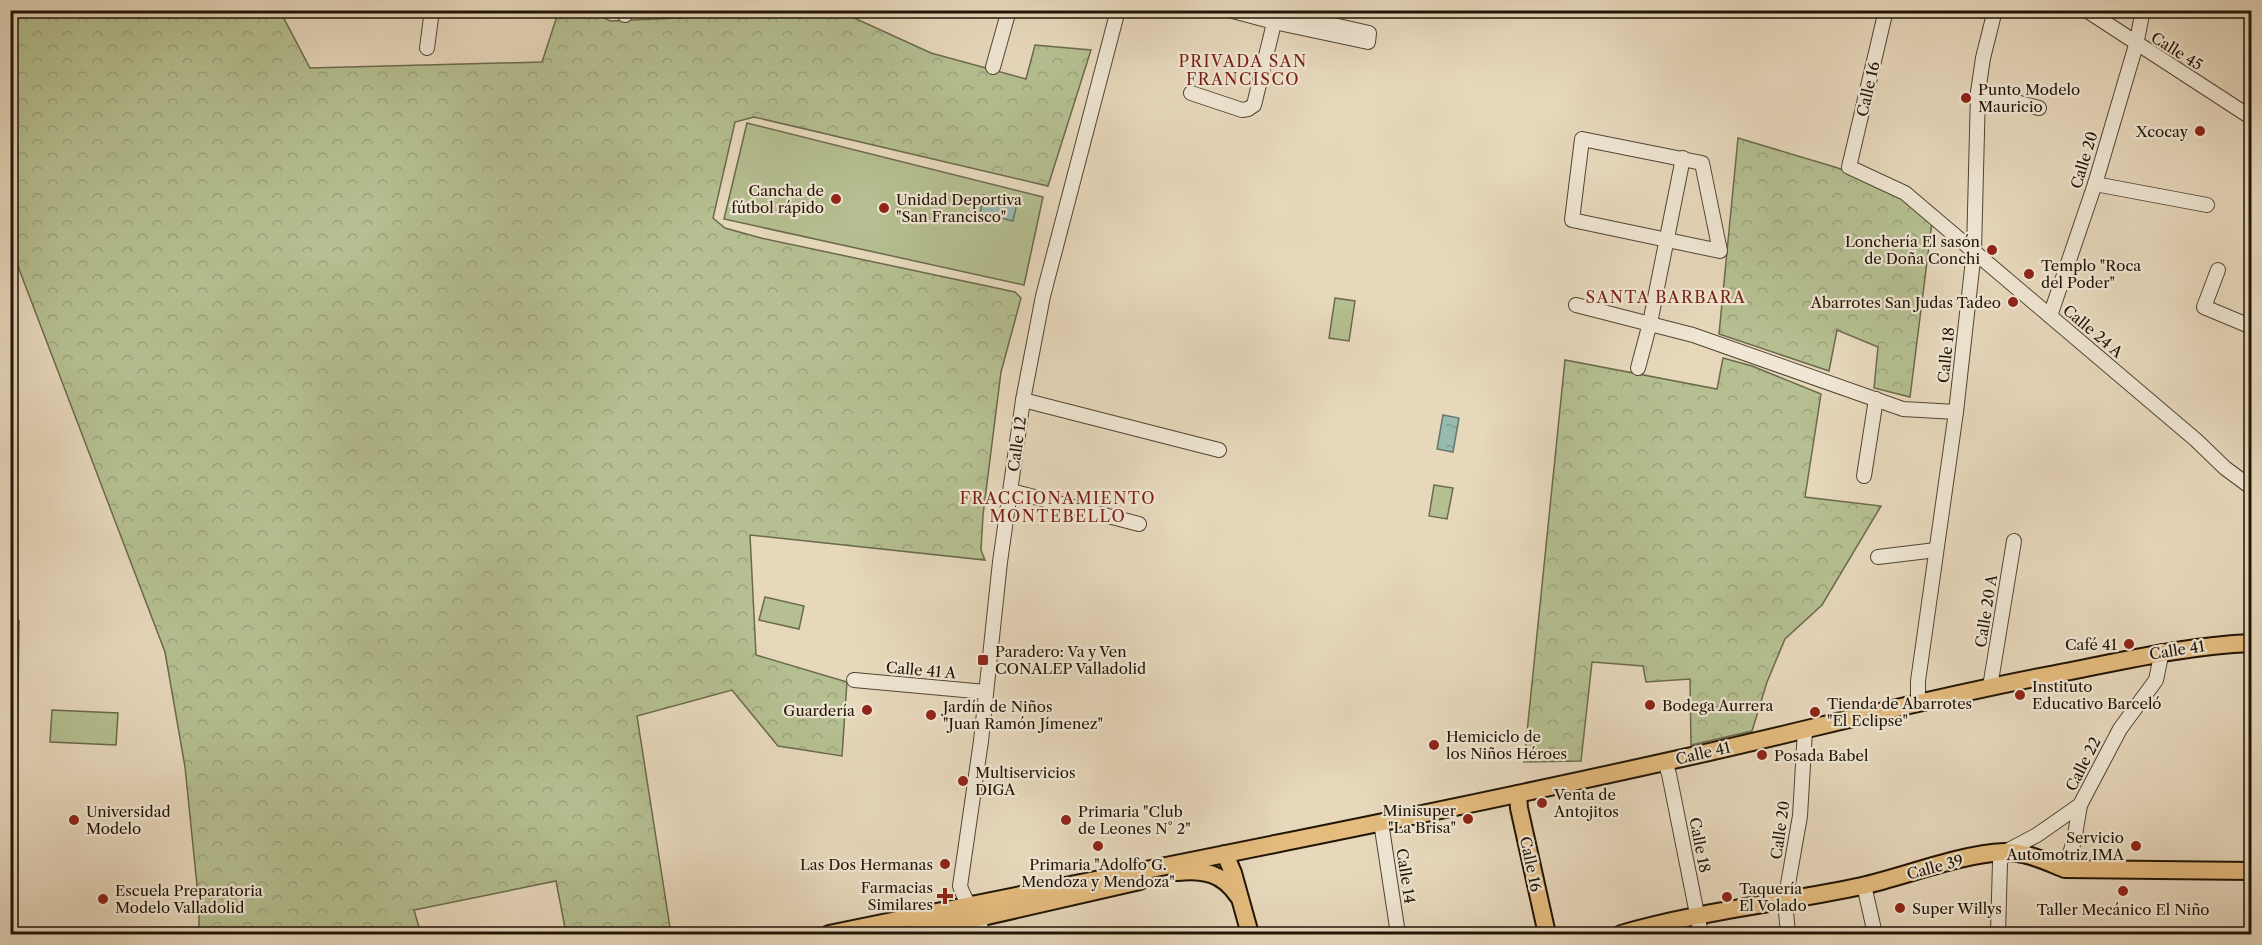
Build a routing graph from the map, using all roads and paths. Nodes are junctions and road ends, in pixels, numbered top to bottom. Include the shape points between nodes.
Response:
1 (432, 10) edge
2 (1009, 10) edge
3 (1118, 10) edge
4 (1229, 10) edge
5 (1886, 10) edge
6 (1995, 10) edge
7 (2086, 10) edge
8 (2143, 10) edge
9 (1272, 15) edge
10 (2136, 45) junction
11 (427, 48) dead end
12 (993, 67) dead end
13 (1978, 92) junction
14 (1191, 93) dead end
15 (2039, 108) dead end
16 (2252, 118) edge
17 (1683, 158) junction
18 (1849, 167) joint
19 (2095, 184) junction
20 (2207, 205) dead end
21 (1667, 240) junction
22 (1974, 251) junction
23 (2218, 270) dead end
24 (1575, 305) dead end
25 (2050, 316) junction
26 (1650, 323) junction
27 (2252, 327) edge
28 (1638, 368) dead end
29 (1876, 399) junction
30 (1023, 400) junction
31 (1956, 412) junction
32 (1219, 450) dead end
33 (1864, 476) dead end
34 (2252, 488) edge
35 (1011, 491) junction
36 (1139, 524) dead end
37 (2014, 541) dead end
38 (1936, 550) junction
39 (1878, 557) dead end
40 (2252, 643) edge
41 (2162, 651) junction
42 (854, 680) dead end
43 (1990, 687) junction
44 (986, 692) junction
45 (1918, 703) junction
46 (1805, 730) junction
47 (1665, 762) junction
48 (1518, 794) junction
49 (2080, 805) junction
50 (1381, 822) junction
51 (1272, 844) junction
52 (2005, 852) junction
53 (1225, 854) junction
54 (2065, 869) junction
55 (2252, 871) edge
56 (1864, 885) junction
57 (1238, 896) junction
58 (1785, 901) junction
59 (972, 912) junction
60 (1698, 916) junction
61 (829, 934) edge
62 (908, 934) edge
63 (983, 934) edge
64 (1250, 934) edge
65 (1398, 934) edge
66 (1547, 934) edge
67 (1621, 934) edge
68 (1701, 934) edge
69 (1788, 934) edge
70 (1875, 934) edge
71 (1998, 934) edge

1 - 11 street
2 - 12 street
3 - 30 street, Calle 12 via 1043,296
4 - 9 street
5 - 18 street, Calle 16
6 - 13 street, Calle 18
7 - 10 street, Calle 45
8 - 10 street, Calle 20
9 - 9 street via 1368,42 1369,33
9 - 14 street via 1254,105 1242,110
10 - 16 street, Calle 45
10 - 19 street, Calle 20
13 - 15 street
13 - 22 street, Calle 18
17 - 21 street
17 - 21 street via 1702,163 1720,251
17 - 21 street via 1582,139 1572,220
18 - 22 street, Calle 24 A via 1905,193
19 - 20 street
19 - 25 street, Calle 20
21 - 26 street
22 - 25 street, Calle 24 A
22 - 31 street, Calle 18
23 - 27 street via 2204,307
24 - 26 street
25 - 34 street, Calle 24 A
26 - 28 street
26 - 29 street
29 - 31 street via 1903,409
29 - 33 street
30 - 32 street
30 - 35 street, Calle 12
31 - 38 street, Calle 18
35 - 36 street
35 - 44 street, Calle 12
37 - 43 street, Calle 20 A
38 - 39 street
38 - 45 street, Calle 18
40 - 41 main road, Calle 41
41 - 43 main road, Calle 41
41 - 49 street, Calle 22 via 2156,681 2120,729
42 - 44 street, Calle 41 A
43 - 45 main road, Calle 41
44 - 59 street, Calle 12 via 960,886
45 - 46 main road, Calle 41
46 - 47 main road, Calle 41
46 - 58 street, Calle 20 via 1800,816
47 - 48 main road, Calle 41
47 - 60 street, Calle 18
48 - 50 main road, Calle 41
48 - 66 main road, Calle 16
49 - 52 street, Calle 22
49 - 54 street
50 - 51 main road, Calle 41
50 - 65 street, Calle 14
51 - 53 main road, Calle 41
51 - 57 main road via 1252,854 1243,866
52 - 54 main road, Calle 39
52 - 56 main road, Calle 39
52 - 71 street via 2000,862
53 - 57 main road
53 - 59 main road, Calle 41
54 - 55 main road, Calle 39
56 - 58 main road, Calle 39
56 - 70 street
57 - 59 main road via 1217,875 1198,870
57 - 64 main road
58 - 60 main road, Calle 39
58 - 69 street, Calle 20
59 - 61 main road
59 - 62 main road
59 - 63 street, Calle 12
60 - 67 main road, Calle 39
60 - 68 street, Calle 18

